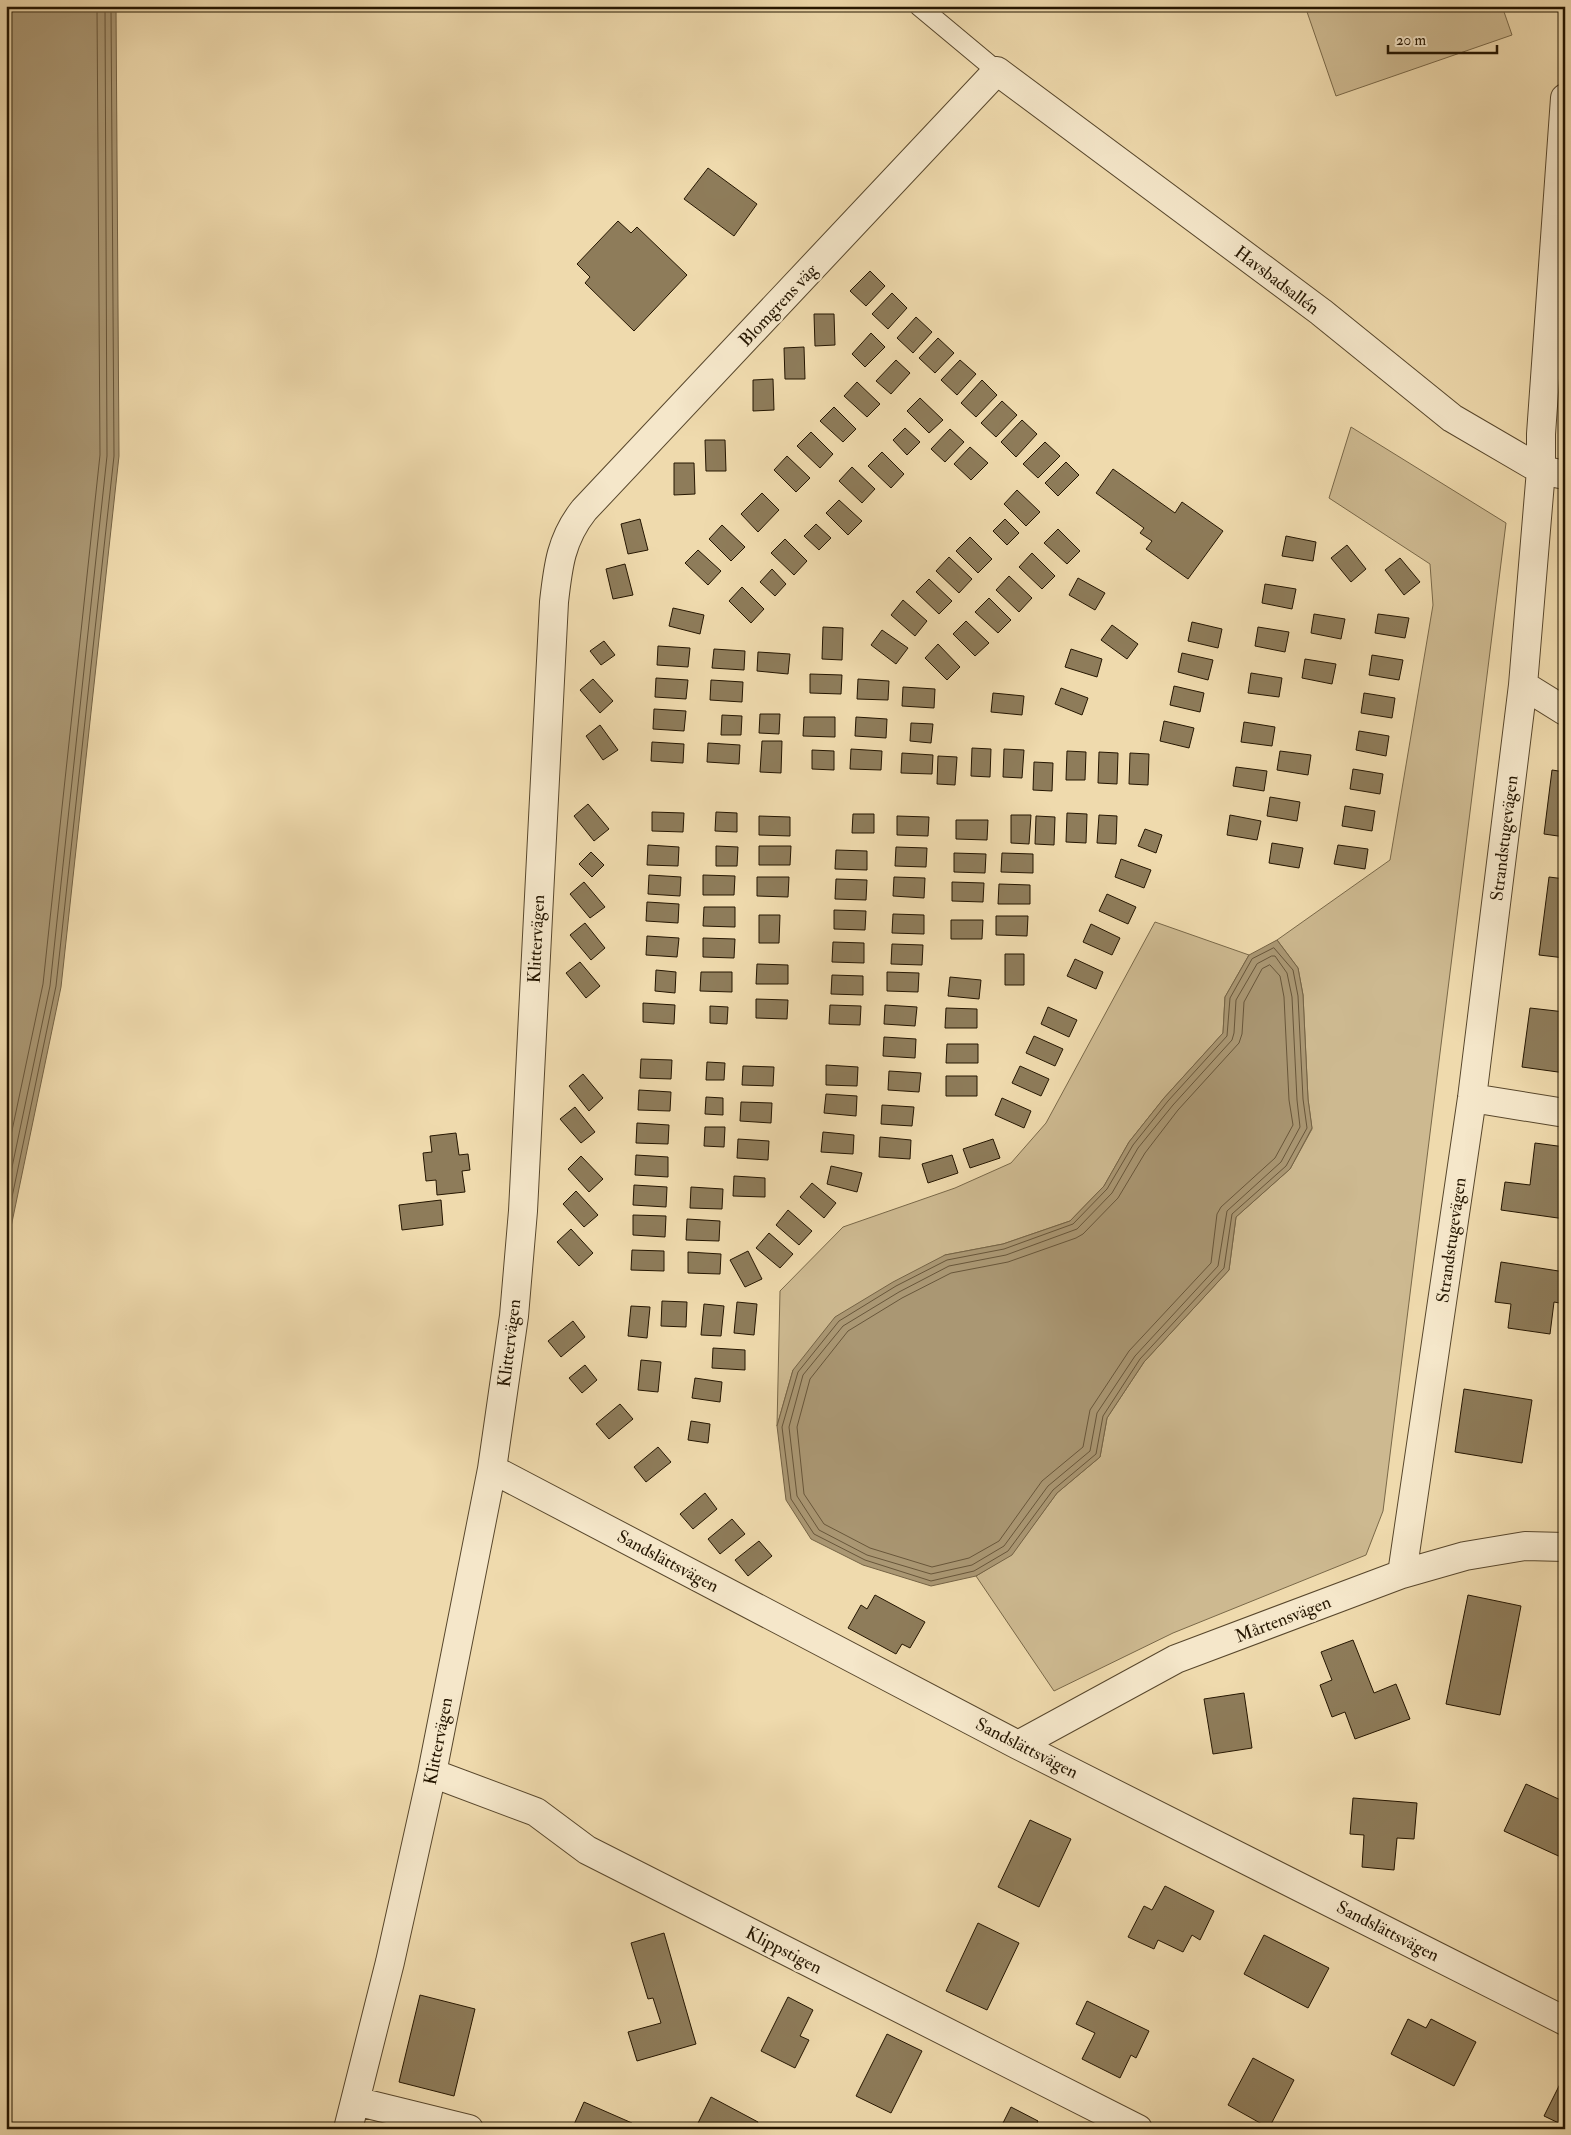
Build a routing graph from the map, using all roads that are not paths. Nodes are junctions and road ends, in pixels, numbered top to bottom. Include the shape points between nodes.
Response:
1 (919, 6) edge
2 (997, 71) junction
3 (1565, 98) edge
4 (1553, 473) edge
5 (565, 543) joint
6 (1523, 685) junction
7 (1565, 712) edge
8 (1472, 1098) junction
9 (1565, 1114) edge
10 (492, 1469) junction
11 (1565, 1547) edge
12 (1402, 1574) junction
13 (1018, 1744) junction
14 (432, 1773) junction
15 (1565, 2021) edge
16 (355, 2101) junction
17 (348, 2129) edge
18 (469, 2129) edge
19 (1138, 2129) edge

1 - 2 lane
2 - 4 street, Havsbadsallén via 1321,312 1452,418
2 - 5 street, Blomgrens väg via 584,510
3 - 4 street, Strandstugevägen via 1541,424
4 - 6 street, Strandstugevägen
5 - 10 street, Klittervägen via 558,564 554,602 523,1211 514,1316
6 - 7 street
6 - 8 street, Strandstugevägen
8 - 9 street
8 - 12 street, Strandstugevägen
10 - 13 street, Sandslättsvägen
10 - 14 street, Klittervägen
11 - 12 street, Mårtensvägen via 1516,1547 1466,1556
12 - 13 street, Mårtensvägen via 1176,1659
13 - 15 street, Sandslättsvägen
14 - 16 street, Klittervägen
14 - 19 street, Klippstigen via 536,1812 587,1850
16 - 17 street, Klittervägen
16 - 18 street

